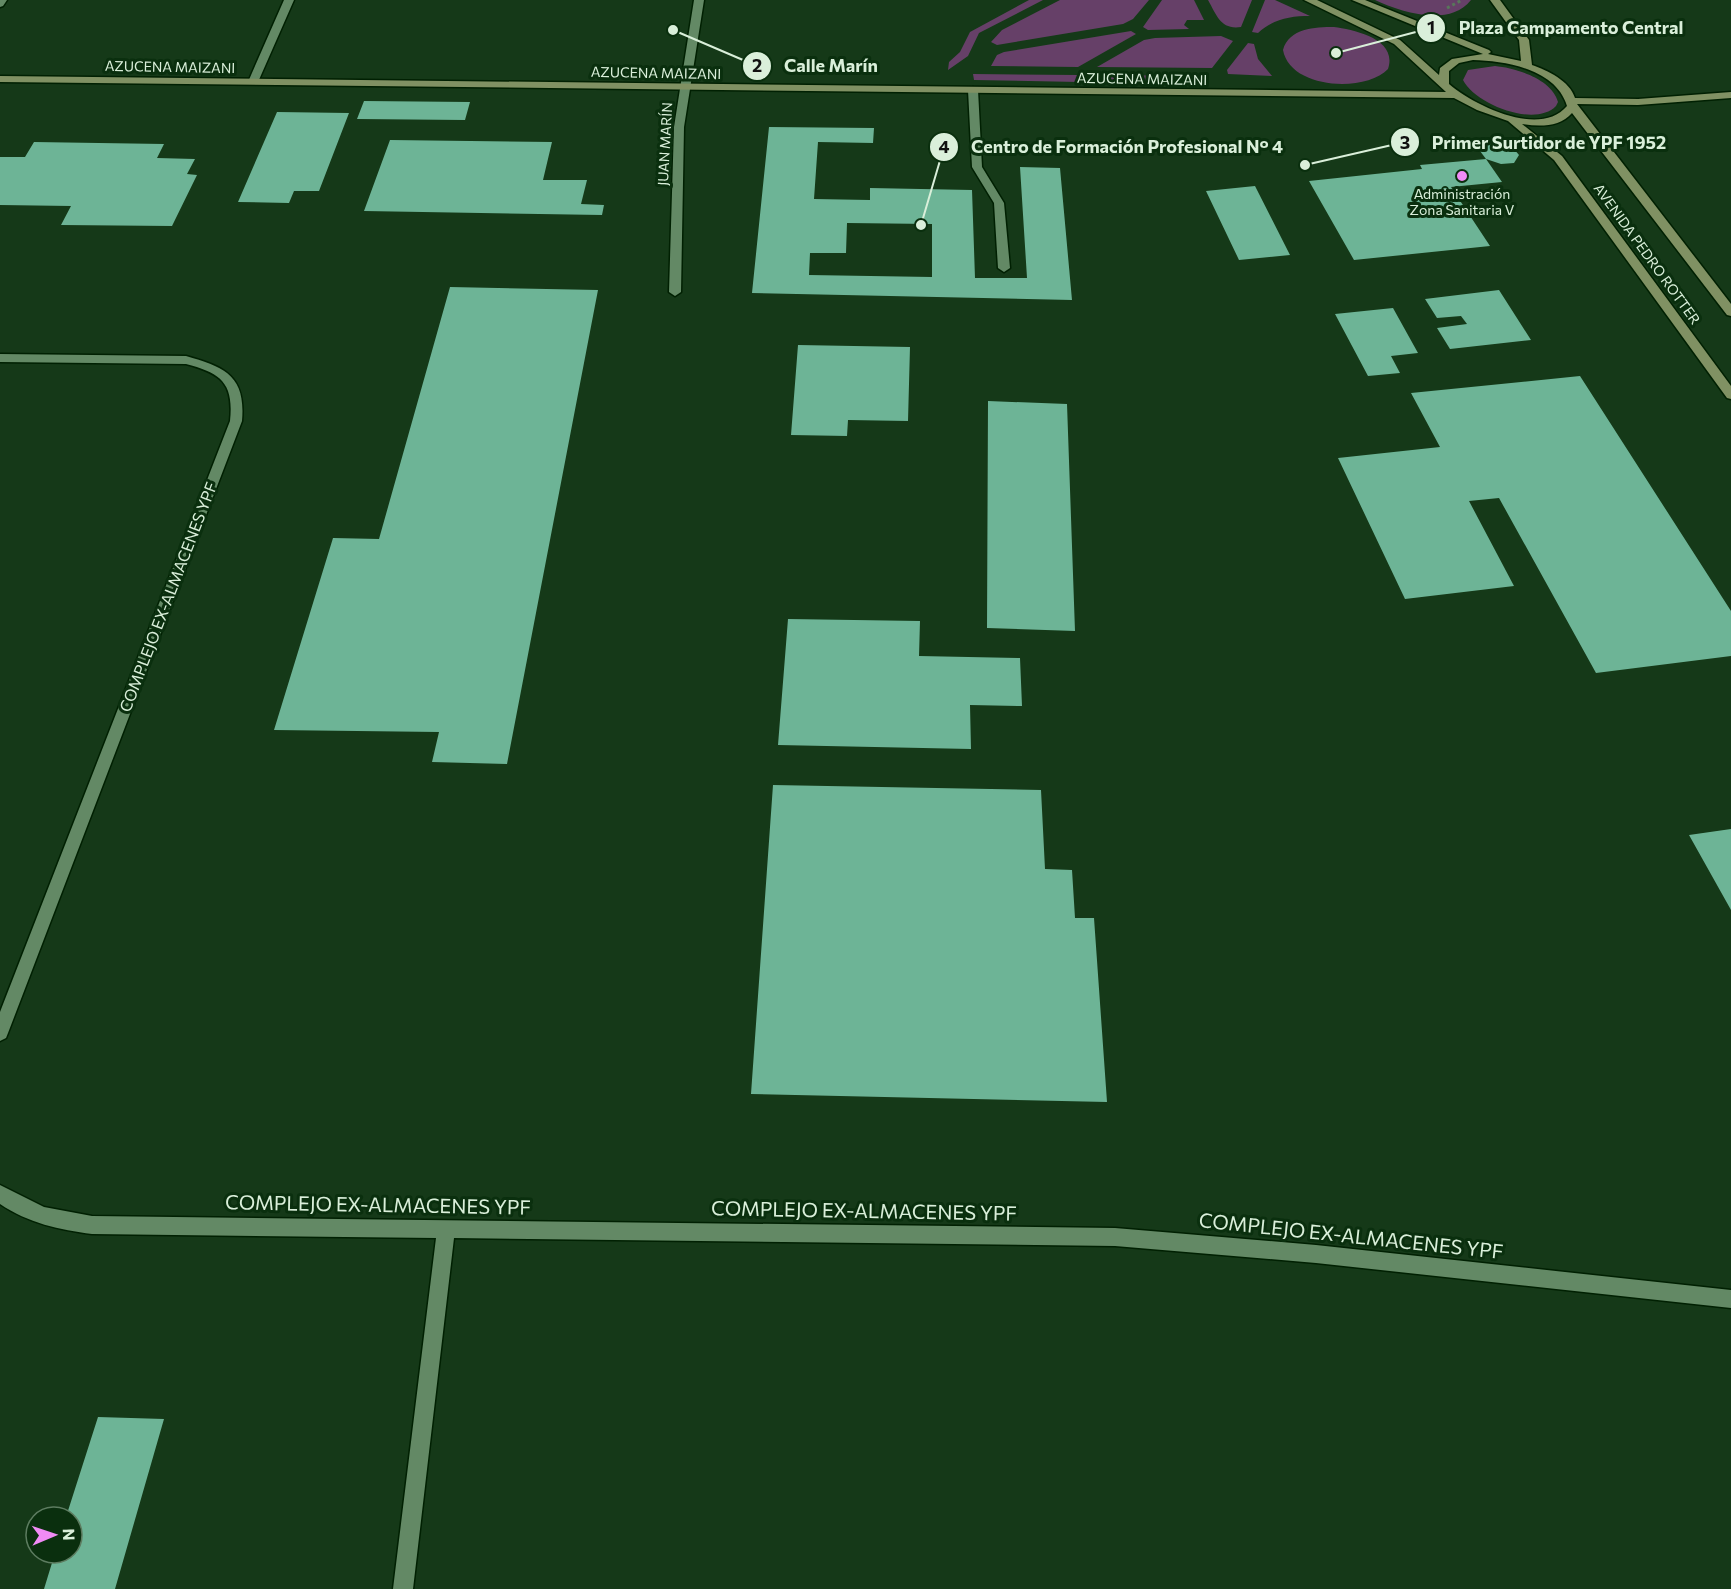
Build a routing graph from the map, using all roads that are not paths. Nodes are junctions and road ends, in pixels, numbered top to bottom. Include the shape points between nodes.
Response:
1 (290, 0) edge
2 (699, 0) edge
3 (1309, 0) edge
4 (1357, 0) edge
5 (1495, 0) edge
6 (1503, 58) junction
7 (1527, 67) junction
8 (0, 79) edge
9 (253, 82) junction
10 (1444, 82) junction
11 (684, 87) junction
12 (973, 90) junction
13 (1456, 95) junction
14 (1731, 95) edge
15 (1573, 103) junction
16 (1502, 117) junction
17 (1004, 268) dead end
18 (675, 292) dead end
19 (1731, 312) edge
20 (0, 358) edge
21 (1731, 395) edge
22 (0, 1033) edge
23 (0, 1194) edge
24 (446, 1228) junction
25 (1731, 1299) edge
26 (403, 1589) edge

1 - 9 street
2 - 11 street, JUAN MARÍN
3 - 10 main road via 1389,37
4 - 6 main road, AVENIDA PEDRO ROTTER
5 - 7 main road via 1524,40
6 - 7 main road, AVENIDA PEDRO ROTTER
6 - 10 main road via 1480,56 1454,61 1444,70
7 - 15 main road, AVENIDA PEDRO ROTTER via 1558,82
8 - 9 main road, AZUCENA MAIZANI
9 - 11 main road, AZUCENA MAIZANI
10 - 13 main road
11 - 12 main road, AZUCENA MAIZANI
11 - 18 street, JUAN MARÍN via 678,142
12 - 13 main road, AZUCENA MAIZANI
12 - 17 street via 977,167 999,203
13 - 16 main road
14 - 15 main road
15 - 16 main road via 1567,114 1548,122
15 - 19 main road, AVENIDA PEDRO ROTTER
16 - 21 main road, AVENIDA PEDRO ROTTER via 1528,132 1562,164
20 - 22 street, COMPLEJO EX-ALMACENES YPF via 186,360 224,374 235,388 239,404 236,421
23 - 24 street, COMPLEJO EX-ALMACENES YPF via 18,1207 52,1220 92,1225
24 - 25 street, COMPLEJO EX-ALMACENES YPF via 1115,1237 1316,1254
24 - 26 street

